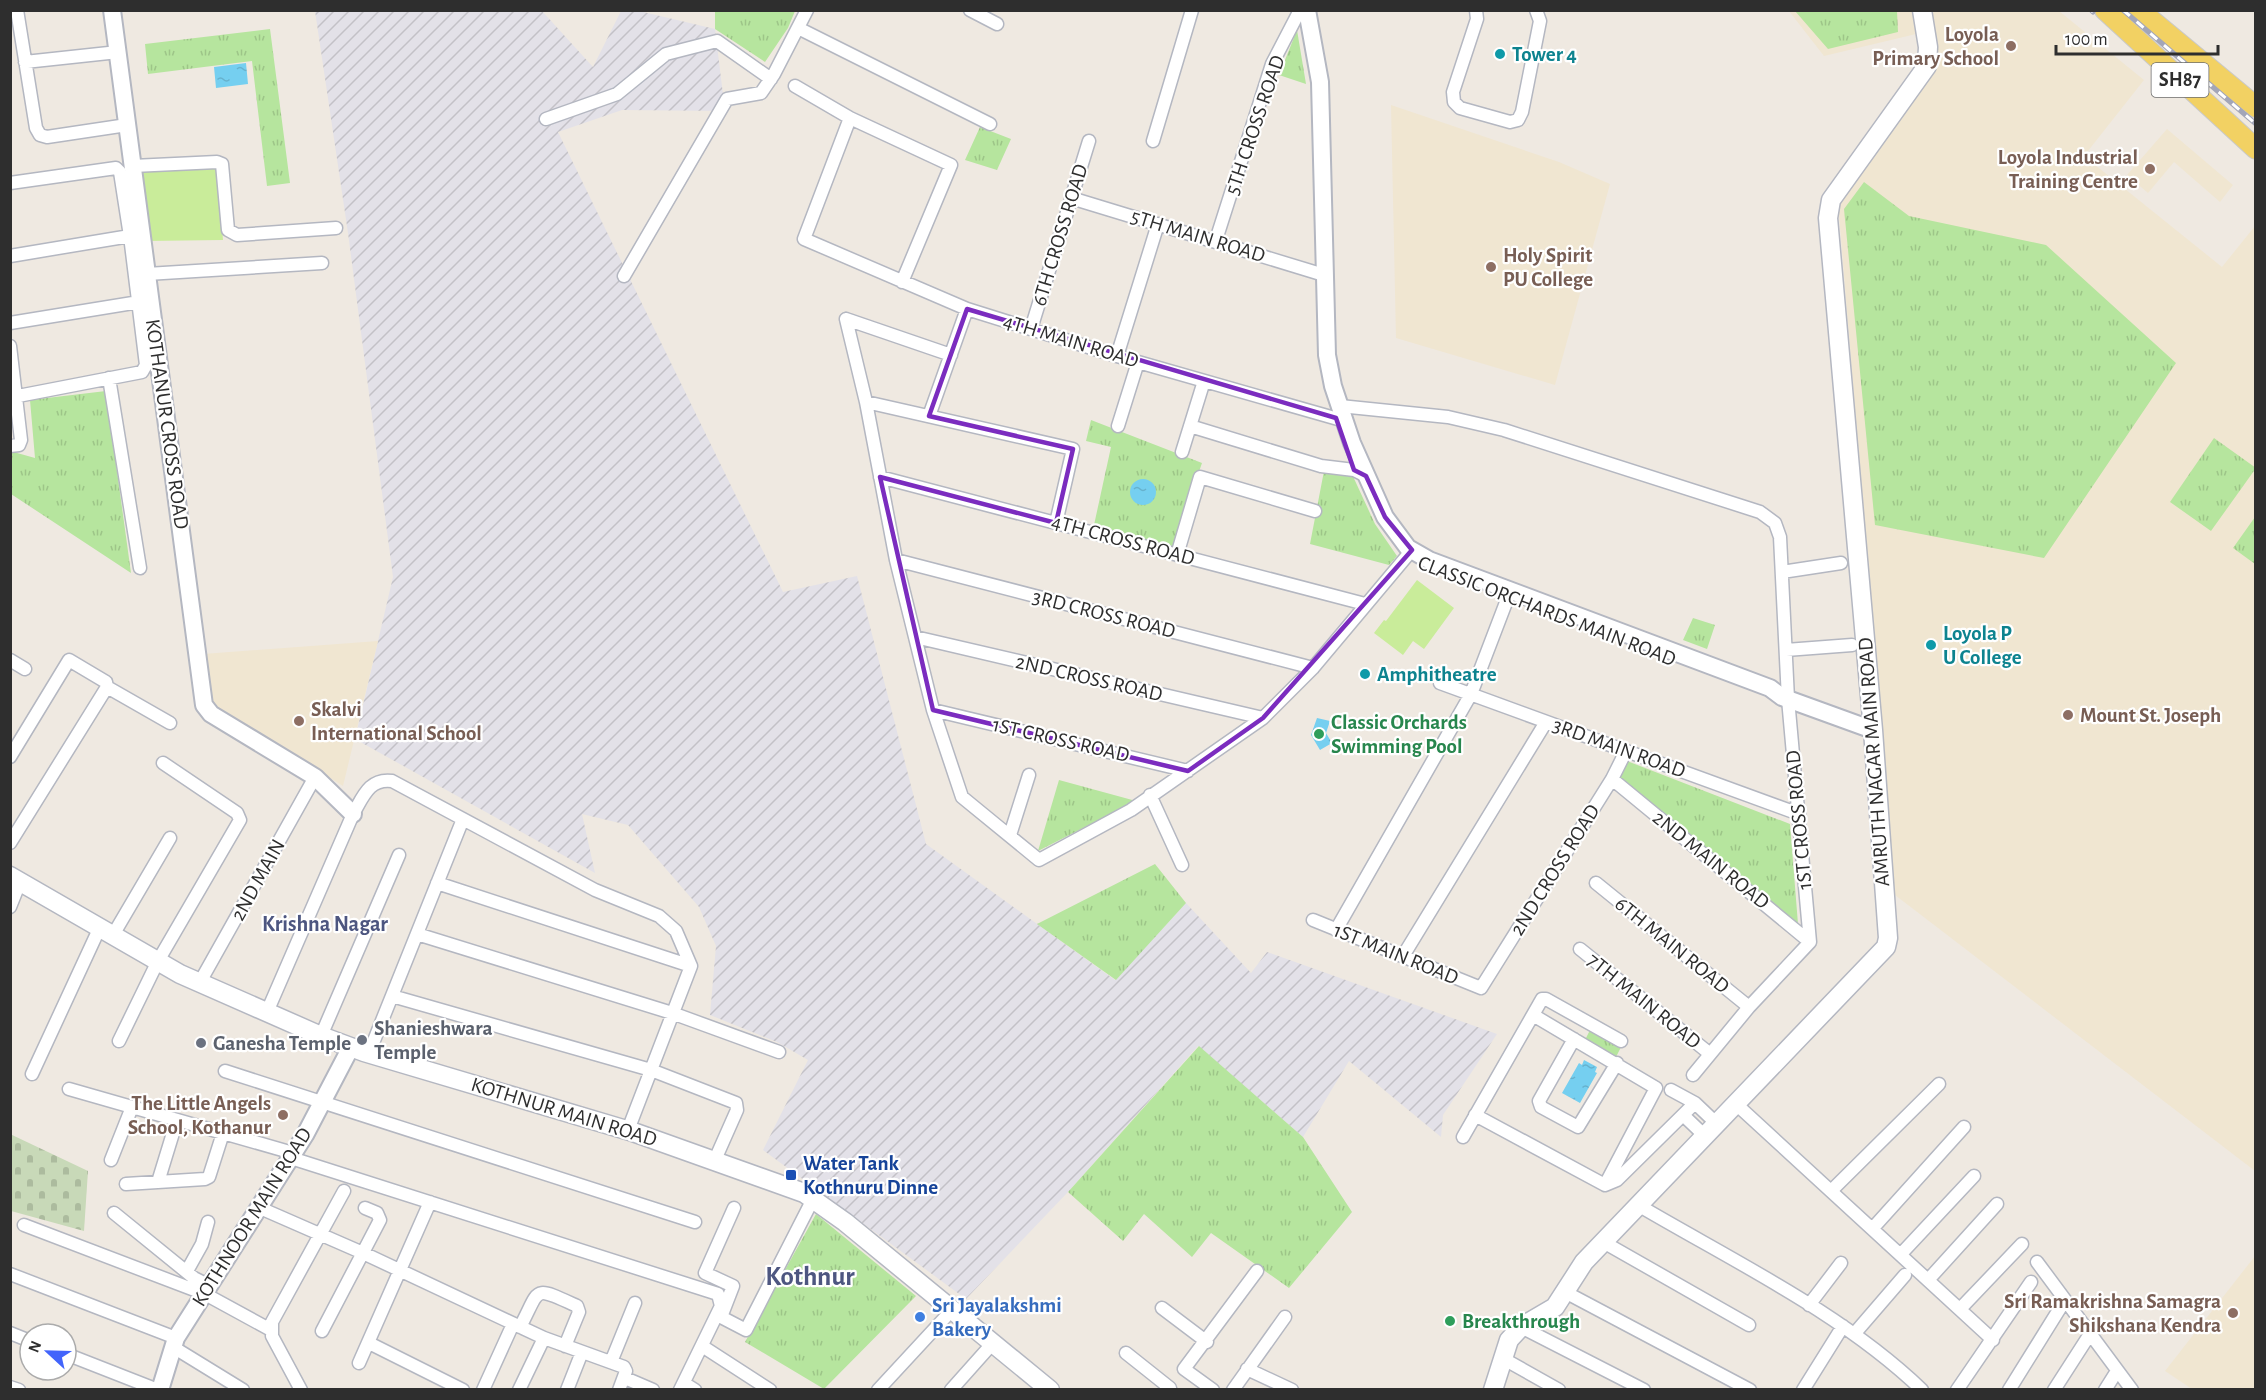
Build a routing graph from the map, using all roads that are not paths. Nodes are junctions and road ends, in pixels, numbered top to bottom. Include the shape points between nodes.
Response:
1 (17, 10) edge
2 (112, 10) edge
3 (807, 10) edge
4 (970, 10) edge
5 (1192, 10) edge
6 (1476, 10) edge
7 (1536, 10) edge
8 (1922, 10) edge
9 (2105, 10) edge
10 (1302, 11) edge
11 (2140, 12) edge
12 (997, 24) dead end
13 (798, 28) junction
14 (2127, 30) junction
15 (118, 51) junction
16 (25, 62) junction
17 (771, 79) junction
18 (795, 86) dead end
19 (2256, 107) edge
20 (850, 118) junction
21 (546, 119) dead end
22 (990, 123) dead end
23 (127, 125) junction
24 (1089, 141) dead end
25 (1153, 141) dead end
26 (2256, 149) edge
27 (133, 166) junction
28 (10, 183) edge
29 (1071, 198) junction
30 (1158, 224) junction
31 (336, 228) dead end
32 (130, 236) junction
33 (1216, 240) junction
34 (10, 256) edge
35 (322, 262) dead end
36 (147, 274) junction
37 (1320, 274) junction
38 (624, 276) dead end
39 (902, 282) junction
40 (139, 302) junction
41 (967, 309) junction
42 (10, 322) edge
43 (1031, 329) junction
44 (10, 346) edge
45 (951, 355) junction
46 (1117, 356) junction
47 (1137, 362) junction
48 (109, 378) junction
49 (1204, 381) junction
50 (15, 390) edge
51 (866, 402) junction
52 (1340, 415) junction
53 (929, 416) junction
54 (1118, 426) dead end
55 (1190, 426) junction
56 (15, 446) edge
57 (1182, 452) dead end
58 (1360, 473) junction
59 (880, 477) junction
60 (1315, 511) dead end
61 (1056, 523) junction
62 (1775, 523) joint
63 (1409, 553) junction
64 (1177, 555) junction
65 (896, 560) junction
66 (1841, 563) dead end
67 (140, 568) dead end
68 (1782, 572) junction
69 (1509, 596) junction
70 (1365, 604) junction
71 (915, 637) junction
72 (1852, 645) dead end
73 (1786, 650) junction
74 (10, 660) edge
75 (1313, 668) junction
76 (25, 669) dead end
77 (1440, 683) dead end
78 (107, 687) junction
79 (1471, 694) junction
80 (1785, 698) junction
81 (933, 710) junction
82 (1263, 718) junction
83 (1546, 722) junction
84 (170, 723) dead end
85 (1873, 730) junction
86 (1626, 751) junction
87 (10, 757) edge
88 (163, 763) dead end
89 (1188, 771) junction
90 (1029, 775) dead end
91 (315, 777) junction
92 (1612, 779) junction
93 (1150, 795) junction
94 (353, 814) junction
95 (1798, 814) junction
96 (463, 819) junction
97 (1010, 835) junction
98 (170, 838) dead end
99 (10, 843) edge
100 (399, 855) dead end
101 (1182, 865) dead end
102 (15, 879) edge
103 (437, 883) junction
104 (1596, 883) dead end
105 (10, 907) edge
106 (1312, 920) dead end
107 (1336, 930) junction
108 (106, 931) junction
109 (417, 934) junction
110 (1810, 942) junction
111 (1580, 949) dead end
112 (1403, 956) junction
113 (158, 961) junction
114 (691, 966) junction
115 (200, 982) junction
116 (1480, 988) joint
117 (392, 996) junction
118 (1749, 1007) junction
119 (267, 1012) junction
120 (672, 1013) junction
121 (1533, 1015) junction
122 (321, 1036) junction
123 (1574, 1039) junction
124 (119, 1041) dead end
125 (1621, 1041) dead end
126 (360, 1050) junction
127 (779, 1052) dead end
128 (1709, 1053) junction
129 (1617, 1063) junction
130 (651, 1070) junction
131 (225, 1071) dead end
132 (32, 1074) dead end
133 (1693, 1075) dead end
134 (1939, 1084) dead end
135 (69, 1089) dead end
136 (1671, 1090) dead end
137 (1695, 1103) junction
138 (322, 1104) junction
139 (1736, 1104) junction
140 (132, 1107) junction
141 (1475, 1115) junction
142 (1683, 1115) junction
143 (177, 1120) junction
144 (1964, 1127) dead end
145 (628, 1130) junction
146 (1711, 1130) junction
147 (223, 1133) junction
148 (1463, 1137) dead end
149 (292, 1155) junction
150 (111, 1160) dead end
151 (714, 1161) junction
152 (1974, 1176) dead end
153 (158, 1182) junction
154 (126, 1184) dead end
155 (1605, 1185) junction
156 (1832, 1190) junction
157 (344, 1191) dead end
158 (813, 1199) junction
159 (430, 1202) junction
160 (1997, 1204) dead end
161 (1638, 1205) junction
162 (260, 1208) junction
163 (365, 1208) dead end
164 (734, 1208) dead end
165 (114, 1213) dead end
166 (208, 1222) dead end
167 (695, 1222) dead end
168 (24, 1225) dead end
169 (1873, 1228) junction
170 (320, 1235) junction
171 (1605, 1244) junction
172 (2022, 1244) dead end
173 (363, 1253) junction
174 (1901, 1254) junction
175 (2037, 1262) dead end
176 (1841, 1263) dead end
177 (187, 1271) junction
178 (401, 1272) junction
179 (1257, 1272) dead end
180 (10, 1274) edge
181 (1905, 1275) dead end
182 (1929, 1279) junction
183 (2031, 1282) dead end
184 (208, 1290) junction
185 (1565, 1292) junction
186 (2065, 1300) junction
187 (635, 1303) dead end
188 (1809, 1305) junction
189 (1162, 1308) dead end
190 (1960, 1309) junction
191 (952, 1310) junction
192 (1285, 1317) dead end
193 (516, 1325) junction
194 (1749, 1325) dead end
195 (1843, 1326) junction
196 (1521, 1327) junction
197 (271, 1330) junction
198 (322, 1331) dead end
199 (1855, 1333) junction
200 (2090, 1334) junction
201 (544, 1338) junction
202 (1993, 1340) junction
203 (1207, 1341) junction
204 (175, 1343) junction
205 (369, 1343) junction
206 (992, 1344) junction
207 (565, 1346) junction
208 (702, 1346) junction
209 (582, 1352) junction
210 (1126, 1353) dead end
211 (1502, 1358) junction
212 (78, 1359) edge
213 (611, 1362) junction
214 (359, 1364) dead end
215 (1184, 1369) junction
216 (1248, 1369) junction
217 (2117, 1371) junction
218 (625, 1378) junction
219 (682, 1386) edge
220 (10, 1387) edge
221 (1040, 1387) edge
222 (19, 1389) edge
223 (159, 1389) edge
224 (243, 1389) edge
225 (302, 1389) edge
226 (462, 1389) edge
227 (483, 1389) edge
228 (519, 1389) edge
229 (567, 1389) edge
230 (619, 1389) edge
231 (653, 1389) edge
232 (695, 1389) edge
233 (770, 1389) edge
234 (878, 1389) edge
235 (951, 1389) edge
236 (1169, 1389) edge
237 (1214, 1389) edge
238 (1233, 1389) edge
239 (1292, 1389) edge
240 (1493, 1389) edge
241 (1559, 1389) edge
242 (1644, 1389) edge
243 (1750, 1389) edge
244 (1803, 1389) edge
245 (1922, 1389) edge
246 (1957, 1389) edge
247 (2009, 1389) edge
248 (2054, 1389) edge
249 (2105, 1389) edge
250 (2132, 1389) edge

1 - 16 street
2 - 15 street, KOTHANUR CROSS ROAD
3 - 13 street
4 - 12 street
5 - 25 street
6 - 7 street via 1477,19 1453,92 1454,102 1460,108 1510,122 1518,120 1522,112 1540,21
8 - 85 main road, AMRUTH NAGAR MAIN ROAD via 1927,66 1831,200 1828,218
9 - 14 main road, SH87
10 - 33 street, 5TH CROSS ROAD via 1272,64
10 - 37 street, CLASSIC ORCHARDS MAIN ROAD via 1312,83
11 - 14 main road
11 - 19 main road, SH87
13 - 17 street
13 - 22 street
14 - 26 main road, SH87
15 - 16 street
15 - 23 street, KOTHANUR CROSS ROAD
16 - 23 street via 40,135
17 - 21 street via 717,41 666,54 617,94
17 - 38 street via 761,93 727,99
18 - 20 street
20 - 39 street, 4TH MAIN ROAD via 804,239
20 - 39 street via 951,165
23 - 27 street, KOTHANUR CROSS ROAD
24 - 29 street, 6TH CROSS ROAD
27 - 31 street via 222,164 228,230 237,235
27 - 36 street, KOTHANUR CROSS ROAD
28 - 32 street via 116,168 120,172
29 - 30 street, 5TH MAIN ROAD
29 - 43 street, 6TH CROSS ROAD
30 - 33 street, 5TH MAIN ROAD
30 - 46 street
32 - 34 street
32 - 40 street
33 - 37 street, 5TH MAIN ROAD
35 - 36 street
36 - 91 street, KOTHANUR CROSS ROAD via 204,705 210,714
37 - 52 street, CLASSIC ORCHARDS MAIN ROAD via 1319,356
39 - 41 street, 4TH MAIN ROAD
40 - 42 street
40 - 48 street via 145,369
41 - 43 street, 4TH MAIN ROAD
41 - 45 street
43 - 46 street, 4TH MAIN ROAD
44 - 50 street
45 - 51 street via 846,319
45 - 53 street
46 - 47 street, 4TH MAIN ROAD
47 - 49 street, 4TH MAIN ROAD
47 - 54 street
48 - 50 street
48 - 67 street
49 - 52 street, 4TH MAIN ROAD
49 - 55 street
50 - 56 street via 21,440
51 - 53 street
51 - 59 street
52 - 58 street, CLASSIC ORCHARDS MAIN ROAD
52 - 62 street, 4TH MAIN ROAD via 1448,417 1504,430 1760,512
53 - 61 street via 1073,449
55 - 57 street
55 - 58 street via 1321,466
58 - 63 street, CLASSIC ORCHARDS MAIN ROAD via 1378,521
59 - 61 street, 4TH CROSS ROAD
59 - 65 street
60 - 64 street via 1200,477
61 - 64 street, 4TH CROSS ROAD
62 - 68 street, 1ST CROSS ROAD
63 - 69 street, CLASSIC ORCHARDS MAIN ROAD via 1425,567
63 - 70 street
64 - 70 street, 4TH CROSS ROAD
65 - 71 street
65 - 75 street, 3RD CROSS ROAD
66 - 68 street
68 - 73 street, 1ST CROSS ROAD
69 - 79 street
69 - 80 street, CLASSIC ORCHARDS MAIN ROAD via 1769,696
70 - 75 street
71 - 81 street
71 - 82 street, 2ND CROSS ROAD
72 - 73 street
73 - 80 street, 1ST CROSS ROAD
74 - 76 street
75 - 82 street
77 - 79 street, 3RD MAIN ROAD
78 - 84 street
78 - 87 street via 106,682 69,660
78 - 99 street
79 - 83 street, 3RD MAIN ROAD
79 - 107 street
80 - 85 street, CLASSIC ORCHARDS MAIN ROAD
80 - 95 street, 1ST CROSS ROAD
81 - 89 street, 1ST CROSS ROAD
81 - 97 street via 962,797
82 - 89 street
83 - 86 street, 3RD MAIN ROAD
83 - 112 street
85 - 139 main road, AMRUTH NAGAR MAIN ROAD via 1886,947
86 - 92 street, 2ND CROSS ROAD
86 - 95 street, 3RD MAIN ROAD
88 - 113 street via 237,813 240,820
89 - 93 street
90 - 97 street
91 - 94 street, KOTHANUR CROSS ROAD
91 - 115 street, 2ND MAIN
92 - 110 street, 2ND MAIN ROAD
92 - 116 street, 2ND CROSS ROAD
93 - 97 street via 1131,810 1039,860
93 - 101 street
94 - 96 street via 371,785 381,779 392,781
94 - 119 street
95 - 110 street, 1ST CROSS ROAD
96 - 103 street
96 - 114 street via 595,890 659,916 676,931
98 - 108 street
100 - 122 street
102 - 105 street
102 - 108 main road, KOTHNUR MAIN ROAD
103 - 109 street
103 - 114 street
104 - 118 street, 6TH MAIN ROAD
106 - 107 street, 1ST MAIN ROAD
107 - 112 street, 1ST MAIN ROAD
108 - 113 main road, KOTHNUR MAIN ROAD
108 - 132 street
109 - 117 street
109 - 120 street
110 - 118 street
111 - 128 street, 7TH MAIN ROAD
112 - 116 street, 1ST MAIN ROAD
113 - 115 main road, KOTHNUR MAIN ROAD
113 - 124 street
114 - 120 street
115 - 119 main road, KOTHNUR MAIN ROAD
117 - 126 street
117 - 130 street
118 - 128 street
119 - 122 main road, KOTHNUR MAIN ROAD
120 - 127 street
120 - 130 street
121 - 123 street
121 - 125 street via 1542,999 1546,999
121 - 141 street
122 - 126 main road, KOTHNUR MAIN ROAD
123 - 129 street
123 - 129 street via 1539,1101 1541,1107 1574,1126 1582,1124
126 - 138 street, KOTHNOOR MAIN ROAD
126 - 145 main road, KOTHNUR MAIN ROAD
128 - 133 street
129 - 155 street via 1656,1088
130 - 145 street
130 - 151 street via 736,1103 737,1110
131 - 138 street
134 - 156 street
135 - 140 street
136 - 137 street
137 - 142 street
137 - 146 street
138 - 149 street, KOTHNOOR MAIN ROAD
138 - 167 street
139 - 146 main road, AMRUTH NAGAR MAIN ROAD
139 - 156 street
140 - 143 street
140 - 150 street
141 - 148 street
141 - 155 street
142 - 146 street
142 - 155 street via 1617,1180
143 - 147 street
143 - 153 street
144 - 169 street
145 - 151 main road, KOTHNUR MAIN ROAD
146 - 161 main road, AMRUTH NAGAR MAIN ROAD
147 - 149 street
147 - 153 street via 209,1177 200,1181
149 - 159 street
149 - 162 street, KOTHNOOR MAIN ROAD
151 - 158 main road, KOTHNUR MAIN ROAD
152 - 174 street
153 - 154 street
156 - 169 street
157 - 170 street
158 - 164 street via 746,1330 721,1317 733,1286 705,1273
158 - 191 main road, KOTHNUR MAIN ROAD
159 - 178 street
159 - 208 street via 718,1294 721,1306
160 - 182 street
161 - 171 main road, AMRUTH NAGAR MAIN ROAD
161 - 188 street
162 - 170 street
162 - 184 street, KOTHNOOR MAIN ROAD
163 - 173 street via 377,1213 380,1220
165 - 177 street
166 - 177 street via 202,1244
168 - 184 street
169 - 174 street
170 - 173 street
170 - 197 street
171 - 185 main road, AMRUTH NAGAR MAIN ROAD via 1584,1262
171 - 194 street
172 - 190 street
173 - 178 street
173 - 198 street
174 - 182 street
175 - 186 street
176 - 188 street
177 - 184 street
178 - 193 street
178 - 205 street
179 - 203 street
180 - 204 street
181 - 199 street
182 - 190 street
183 - 202 street
184 - 197 street
184 - 204 street, KOTHNOOR MAIN ROAD
185 - 196 main road, AMRUTH NAGAR MAIN ROAD via 1548,1314
185 - 243 street
186 - 200 street
186 - 247 street
187 - 213 street
188 - 195 street
189 - 203 street
190 - 202 street
191 - 206 main road, KOTHNUR MAIN ROAD
191 - 234 street
192 - 216 street
193 - 201 street
193 - 207 street via 537,1293 565,1300 577,1306 579,1312
193 - 227 street
195 - 199 street
195 - 244 street
196 - 211 main road via 1509,1340
196 - 242 street
197 - 225 street
199 - 245 street
200 - 217 street
200 - 248 street
201 - 207 street
201 - 228 street
202 - 246 street
203 - 215 street
204 - 223 street, KOTHNOOR MAIN ROAD
204 - 224 street
205 - 214 street
205 - 226 street
206 - 221 main road, KOTHNUR MAIN ROAD
206 - 235 street
207 - 209 street
208 - 219 street
208 - 233 street
209 - 213 street
209 - 229 street
210 - 236 street
211 - 240 main road
211 - 241 street
212 - 223 street
213 - 218 street via 624,1367
215 - 236 street
215 - 237 street
216 - 238 street
216 - 239 street
217 - 249 street
217 - 250 street
218 - 230 street
218 - 231 street
219 - 232 street
220 - 222 street

